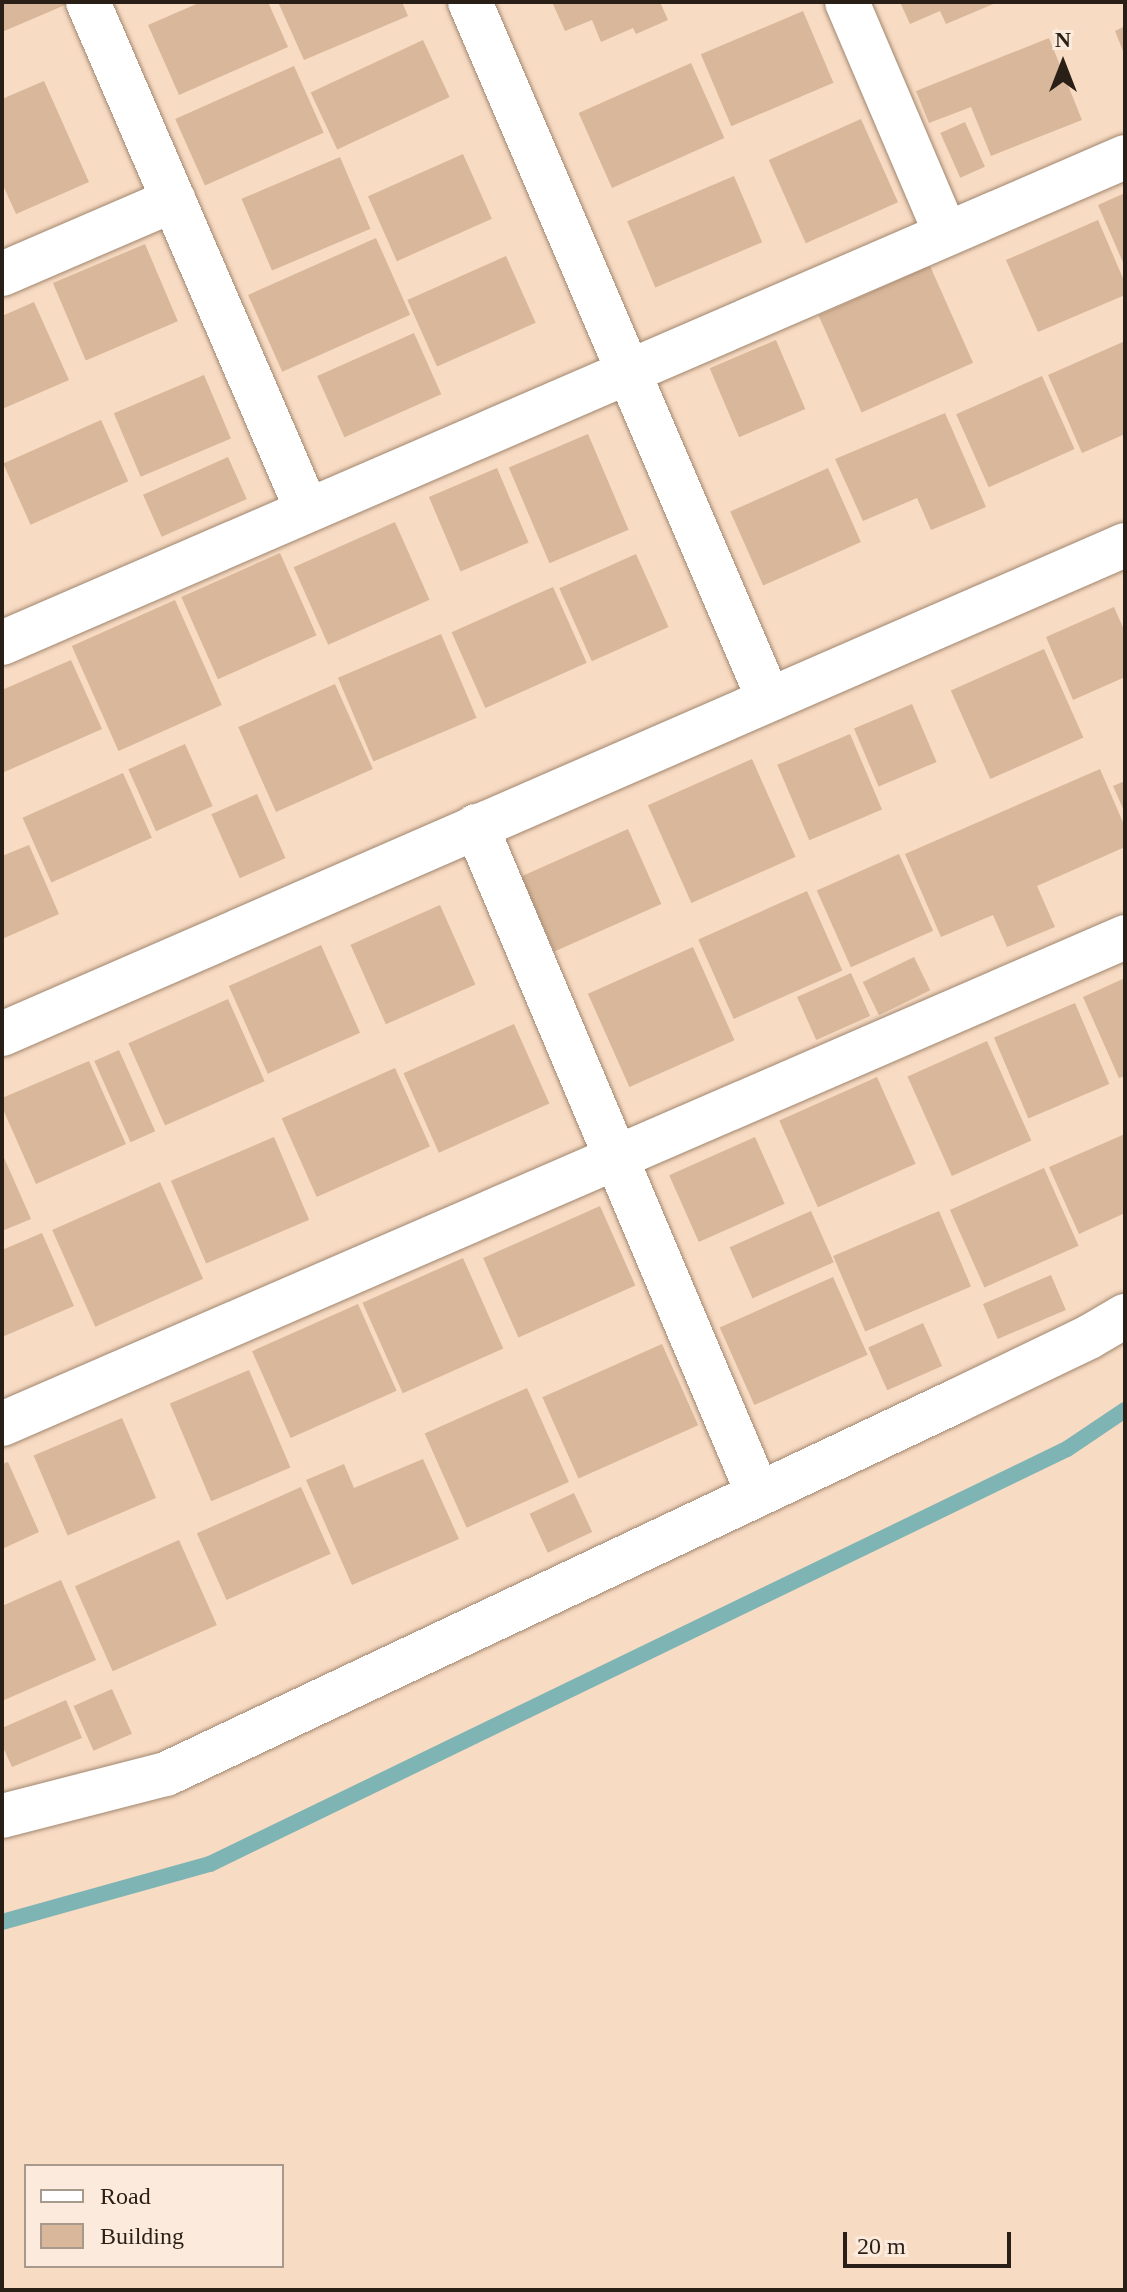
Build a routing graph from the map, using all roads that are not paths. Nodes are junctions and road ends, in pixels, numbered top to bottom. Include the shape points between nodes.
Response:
1 (88, 2) edge
2 (470, 2) edge
3 (847, 2) edge
4 (1125, 157) edge
5 (174, 200) junction
6 (946, 234) junction
7 (2, 274) edge
8 (626, 373) junction
9 (307, 510) junction
10 (1125, 545) edge
11 (2, 643) edge
12 (769, 700) junction
13 (476, 826) junction
14 (1125, 937) edge
15 (2, 1034) edge
16 (615, 1156) junction
17 (1125, 1316) edge
18 (2, 1424) edge
19 (758, 1494) junction
20 (2, 1816) edge

1 - 5 street
2 - 8 street
3 - 6 street
4 - 6 street
5 - 7 street
5 - 9 street
6 - 8 street
8 - 9 street
8 - 12 street
9 - 11 street
10 - 12 street
12 - 13 street
13 - 15 street
13 - 16 street
14 - 16 street
16 - 18 street
16 - 19 street
17 - 19 street
19 - 20 street via 166,1774

